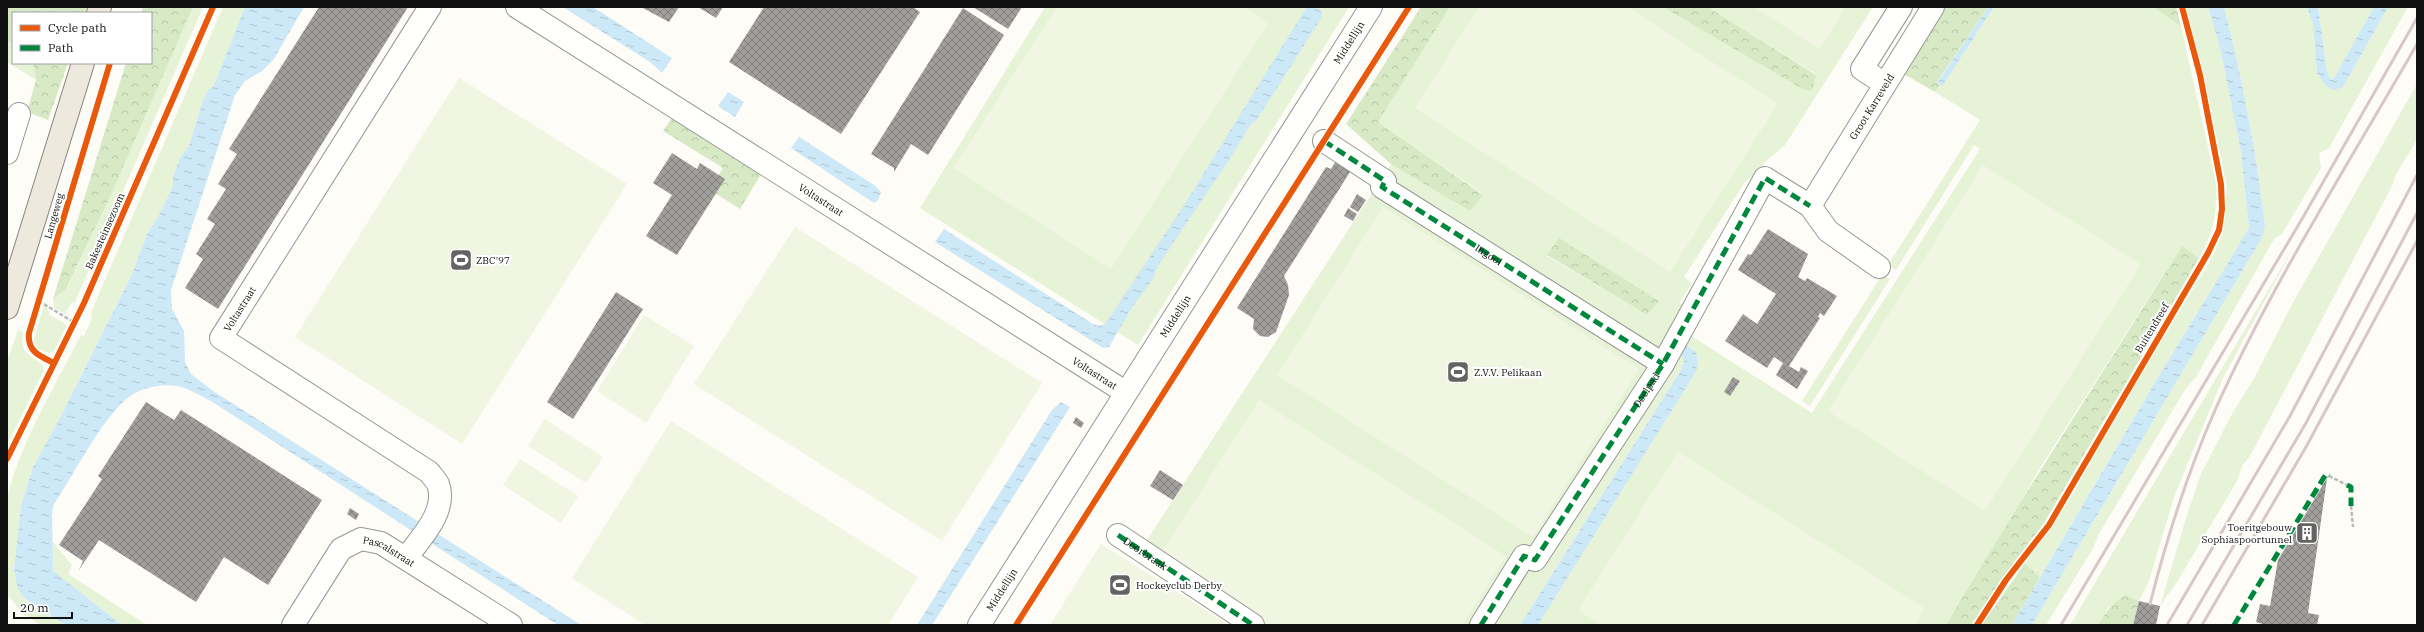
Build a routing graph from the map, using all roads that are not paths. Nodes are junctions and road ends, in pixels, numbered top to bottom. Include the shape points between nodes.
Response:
1 (430, 7) edge
2 (517, 7) edge
3 (1371, 7) edge
4 (1901, 7) edge
5 (1933, 7) edge
6 (83, 64) edge
7 (1885, 84) junction
8 (19, 114) dead end
9 (1324, 141) dead end
10 (7, 153) edge
11 (1810, 206) junction
12 (1879, 267) dead end
13 (10, 288) edge
14 (7, 308) edge
15 (1663, 364) junction
16 (1125, 392) junction
17 (1118, 535) dead end
18 (406, 558) junction
19 (293, 625) edge
20 (511, 625) edge
21 (978, 625) edge
22 (1253, 625) edge
23 (1481, 625) edge

1 - 18 street, Voltastraat via 221,338 428,472 438,484 439,504 433,519
2 - 16 street, Voltastraat
3 - 16 street, Middellijn
4 - 7 street via 1862,68
5 - 7 street, Groot Karreveld
6 - 13 main road, Langeweg
7 - 11 street, Groot Karreveld
8 - 10 street
9 - 15 street, Ingooi via 1385,181 1382,187
11 - 12 street via 1828,231
11 - 15 street, Doelpad via 1765,178
13 - 14 main road, Langeweg
15 - 23 street, Doelpad via 1535,560 1524,556
16 - 21 street, Middellijn
17 - 22 street, Doorbraak
18 - 19 street, Pascalstraat via 381,543 361,539 352,542 341,549
18 - 20 street, Pascalstraat

